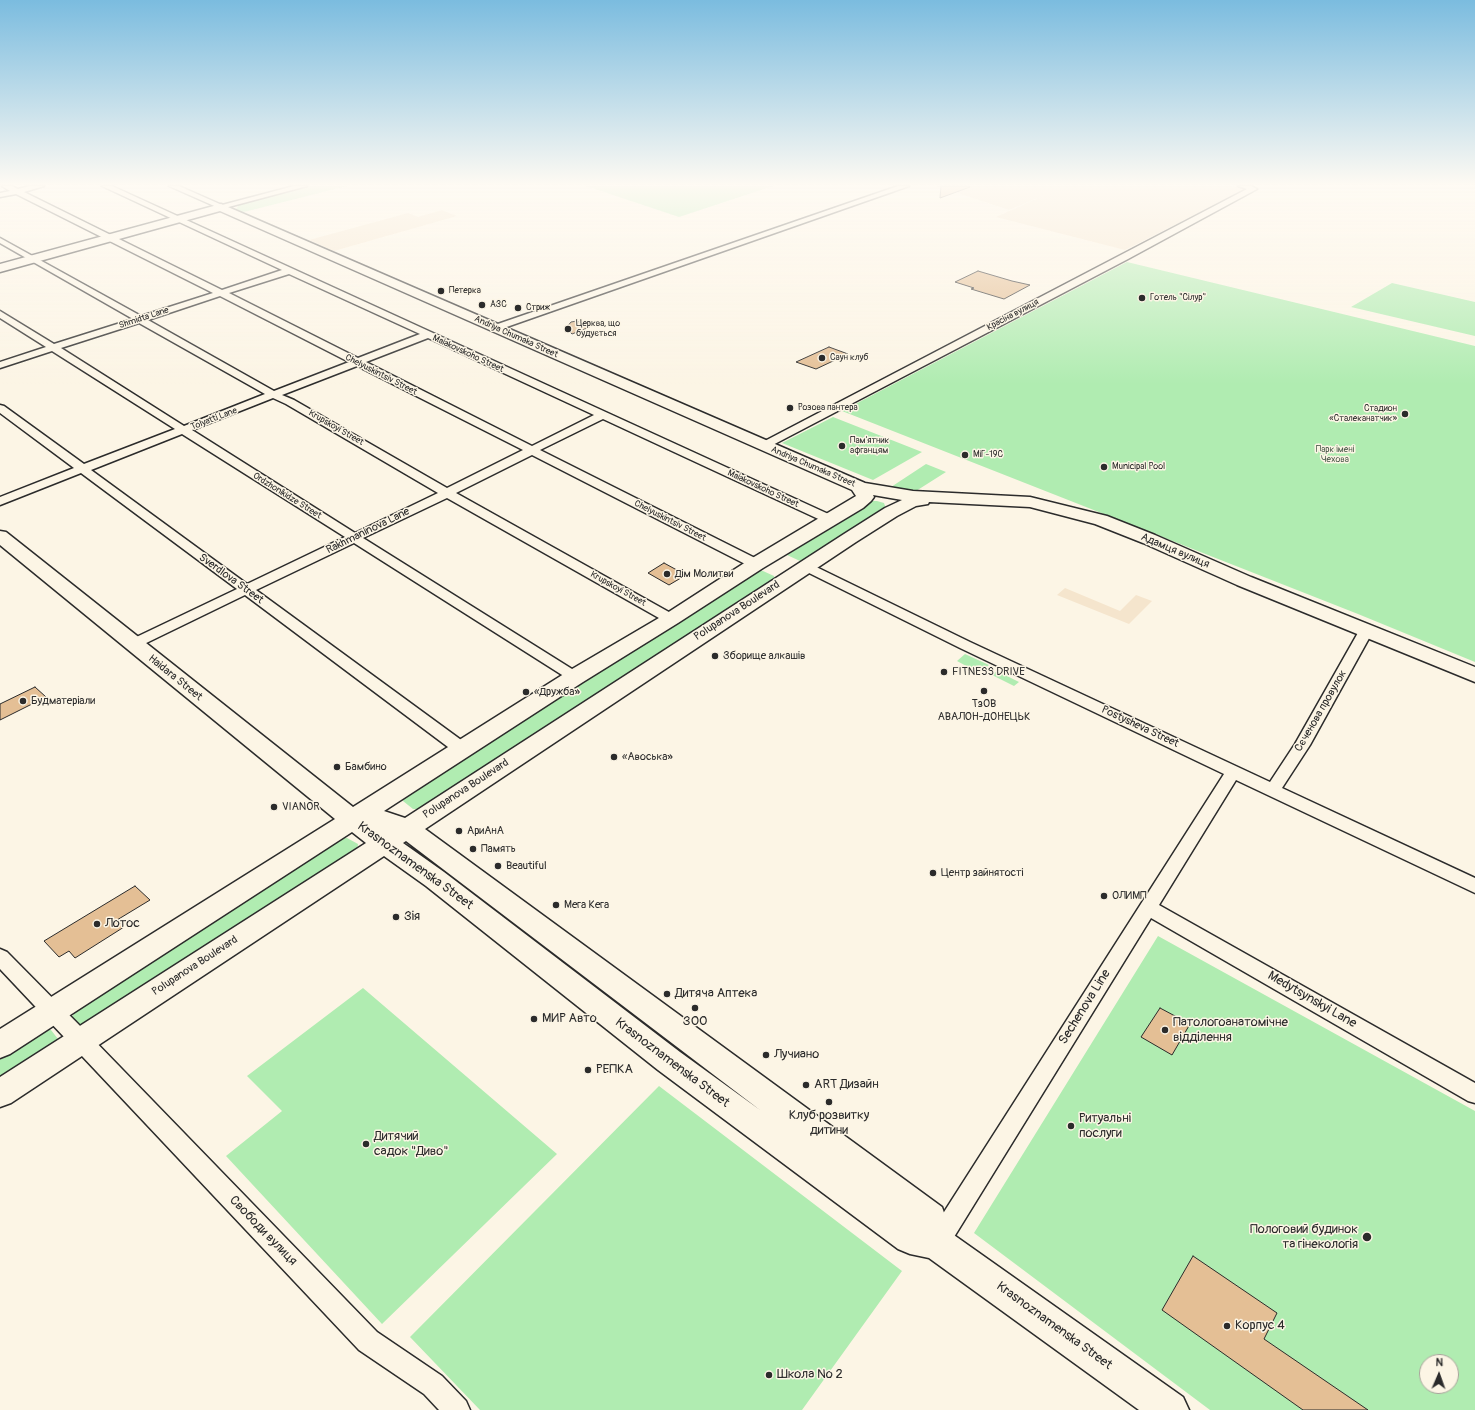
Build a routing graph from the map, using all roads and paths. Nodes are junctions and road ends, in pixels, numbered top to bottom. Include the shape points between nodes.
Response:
1 (21, 252) edge
2 (55, 252) edge
3 (139, 252) edge
4 (248, 252) edge
5 (322, 252) edge
6 (715, 252) edge
7 (1135, 252) edge
8 (32, 258) junction
9 (0, 268) edge
10 (289, 271) junction
11 (221, 294) junction
12 (0, 314) edge
13 (140, 319) junction
14 (495, 328) junction
15 (427, 335) junction
16 (53, 347) junction
17 (356, 363) junction
18 (0, 365) edge
19 (274, 395) junction
20 (0, 408) edge
21 (602, 415) junction
22 (184, 430) junction
23 (763, 446) junction
24 (531, 452) junction
25 (82, 469) junction
26 (447, 493) junction
27 (877, 497) junction
28 (937, 497) joint
29 (0, 501) edge
30 (831, 520) junction
31 (0, 536) edge
32 (354, 538) junction
33 (756, 564) junction
34 (806, 566) junction
35 (245, 589) junction
36 (672, 619) junction
37 (1366, 630) junction
38 (133, 644) junction
39 (1475, 675) edge
40 (575, 677) junction
41 (462, 748) junction
42 (1233, 772) junction
43 (1273, 790) junction
44 (351, 819) junction
45 (395, 836) junction
46 (1475, 886) edge
47 (1148, 908) junction
48 (0, 957) edge
49 (52, 1012) junction
50 (81, 1040) junction
51 (0, 1045) edge
52 (0, 1092) edge
53 (1475, 1094) edge
54 (937, 1243) junction
55 (457, 1410) edge
56 (1170, 1410) edge

1 - 8 street, Krupskoyi Street
2 - 8 street
3 - 11 street, Chelyuskintsiv Street
4 - 10 street, Maiakovskoho Street
5 - 14 street, Andriya Chumaka Street
6 - 14 street
7 - 23 street, Красіна вулиця
8 - 9 street
8 - 13 street, Krupskoyi Street
10 - 11 street, Shmidta Lane
10 - 15 street, Maiakovskoho Street
11 - 13 street, Shmidta Lane
11 - 17 street, Chelyuskintsiv Street
12 - 16 street, Ordzhonikidze Street
13 - 16 street, Shmidta Lane
13 - 19 street, Krupskoyi Street
14 - 23 street, Andriya Chumaka Street
15 - 17 street, Tolyatti Lane
15 - 21 street, Maiakovskoho Street
16 - 18 street, Shmidta Lane
16 - 22 street, Ordzhonikidze Street
17 - 19 street, Tolyatti Lane
17 - 24 street, Chelyuskintsiv Street
19 - 22 street, Tolyatti Lane
19 - 26 street, Krupskoyi Street
20 - 25 street, Sverdlova Street
21 - 24 street, Rakhmaninova Lane
21 - 30 street, Maiakovskoho Street
22 - 25 street, Tolyatti Lane
22 - 32 street, Ordzhonikidze Street
23 - 27 street, Andriya Chumaka Street
24 - 26 street, Rakhmaninova Lane
24 - 33 street, Chelyuskintsiv Street
25 - 29 street, Tolyatti Lane
25 - 35 street, Sverdlova Street
26 - 32 street, Rakhmaninova Lane
26 - 36 street, Krupskoyi Street
27 - 28 street, Polupanova Boulevard via 911,502
27 - 30 street via 865,497
27 - 34 street, Polupanova Boulevard
28 - 37 street, Адамця вулиця via 1030,502 1101,520
30 - 33 street
31 - 38 street, Haidara Street
32 - 35 street, Rakhmaninova Lane
32 - 40 street, Ordzhonikidze Street
33 - 36 street
34 - 42 street, Postysheva Street via 965,645
34 - 45 street, Polupanova Boulevard
35 - 38 street, Rakhmaninova Lane
35 - 41 street, Sverdlova Street
36 - 40 street
37 - 39 street, Адамця вулиця
37 - 43 street, Сєченова провулок via 1302,745
38 - 44 street, Haidara Street
40 - 41 street
41 - 44 street
42 - 43 street, Postysheva Street
42 - 47 street, Sechenova Line
43 - 46 street, Postysheva Street
44 - 45 street, Krasnoznamenska Street
44 - 49 street
45 - 50 street, Polupanova Boulevard
45 - 54 street, Krasnoznamenska Street via 435,879 669,1061 910,1238
47 - 53 street, Medytsynskyi Lane
47 - 54 street, Sechenova Line
48 - 49 street, Свободи вулиця
49 - 50 street, Свободи вулиця
49 - 51 street
50 - 52 street, Polupanova Boulevard
50 - 55 street, Свободи вулиця via 368,1341 433,1385
54 - 56 street, Krasnoznamenska Street

